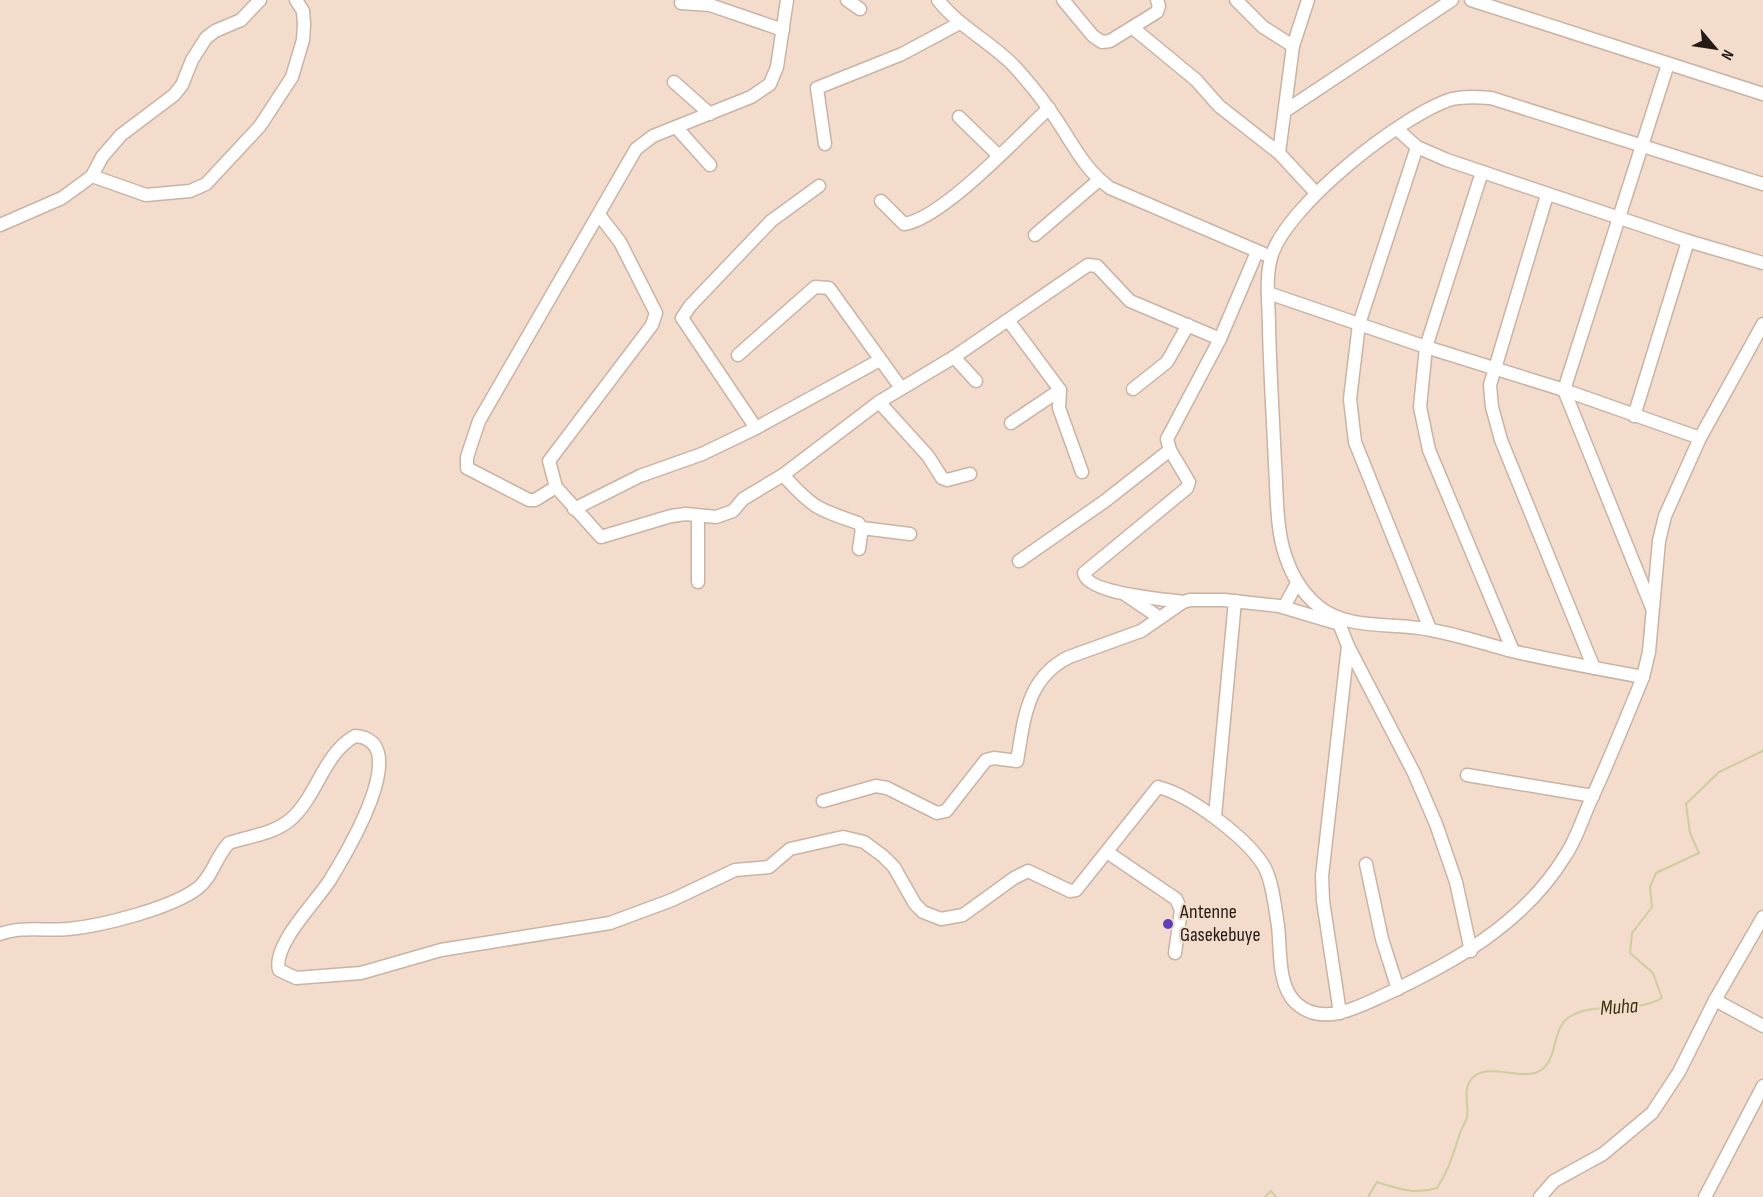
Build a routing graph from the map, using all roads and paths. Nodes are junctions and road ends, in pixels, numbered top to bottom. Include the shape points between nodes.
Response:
1 (260, 0) edge
2 (296, 0) edge
3 (787, 0) edge
4 (847, 0) edge
5 (938, 0) edge
6 (1063, 0) edge
7 (1157, 0) edge
8 (1236, 0) edge
9 (1308, 0) edge
10 (1450, 0) edge
11 (1471, 0) edge
12 (681, 3) dead end
13 (860, 9) dead end
14 (960, 23) junction
15 (1133, 28) junction
16 (783, 30) junction
17 (1293, 46) junction
18 (1668, 64) junction
19 (674, 82) dead end
20 (1763, 94) edge
21 (1049, 108) junction
22 (1285, 111) junction
23 (710, 114) junction
24 (959, 117) dead end
25 (676, 127) junction
26 (1397, 129) junction
27 (825, 144) dead end
28 (1641, 146) junction
29 (1417, 147) junction
30 (1279, 153) junction
31 (998, 155) junction
32 (710, 165) dead end
33 (1482, 172) junction
34 (92, 176) junction
35 (1099, 180) junction
36 (1763, 184) edge
37 (819, 186) dead end
38 (1315, 192) junction
39 (1547, 195) junction
40 (881, 201) dead end
41 (600, 216) junction
42 (1619, 218) junction
43 (0, 225) edge
44 (1035, 235) dead end
45 (1688, 241) junction
46 (1257, 252) junction
47 (1271, 256) junction
48 (1763, 263) edge
49 (1268, 293) junction
50 (1008, 320) junction
51 (1359, 324) junction
52 (1763, 324) edge
53 (1188, 325) junction
54 (1220, 339) junction
55 (1426, 347) junction
56 (738, 355) dead end
57 (954, 357) junction
58 (880, 360) junction
59 (1494, 368) junction
60 (976, 381) dead end
61 (901, 388) junction
62 (1133, 389) dead end
63 (1060, 390) junction
64 (1564, 390) junction
65 (879, 402) junction
66 (1634, 416) junction
67 (1011, 423) dead end
68 (756, 428) junction
69 (1700, 438) junction
70 (1170, 450) junction
71 (1083, 472) dead end
72 (970, 474) dead end
73 (783, 475) junction
74 (556, 487) junction
75 (574, 509) junction
76 (698, 516) junction
77 (862, 528) junction
78 (910, 534) dead end
79 (859, 549) dead end
80 (1019, 561) dead end
81 (698, 582) dead end
82 (1297, 583) junction
83 (1125, 594) junction
84 (1305, 594) junction
85 (1235, 601) junction
86 (1183, 602) junction
87 (1290, 609) junction
88 (1654, 612) junction
89 (1160, 618) junction
90 (1339, 621) junction
91 (1430, 629) junction
92 (1348, 646) junction
93 (1513, 651) junction
94 (1594, 668) junction
95 (1643, 676) junction
96 (1467, 775) dead end
97 (1593, 796) junction
98 (823, 801) dead end
99 (1215, 816) junction
100 (1107, 852) junction
101 (1366, 864) dead end
102 (1763, 918) edge
103 (0, 934) edge
104 (1471, 951) junction
105 (1175, 953) dead end
106 (1398, 989) junction
107 (1715, 1000) junction
108 (1340, 1013) junction
109 (1763, 1026) edge
110 (1763, 1086) edge
111 (1543, 1196) edge
112 (1705, 1197) edge

1 - 34 street via 241,20 206,38 178,90 121,135
2 - 34 street via 303,11 304,25 292,77 260,126 206,184 190,191 146,195
3 - 16 street
4 - 13 street
5 - 14 street
6 - 15 street via 1102,42
7 - 15 street via 1157,12
8 - 17 street via 1263,27
9 - 17 street
10 - 22 street
11 - 18 street
12 - 16 street via 710,6
14 - 21 street via 1014,65
14 - 27 street via 902,54 817,88
15 - 30 street via 1196,80 1219,106
16 - 23 street via 770,84 751,97
17 - 22 street
18 - 20 street
18 - 28 street
19 - 23 street
21 - 31 street
21 - 35 street via 1082,162
22 - 30 street
23 - 25 street
24 - 31 street
25 - 32 street
25 - 41 street via 653,136 636,149
26 - 28 street via 1452,99 1474,96
26 - 29 street
26 - 38 street
28 - 36 street
28 - 42 street
29 - 33 street
29 - 51 street
30 - 38 street
31 - 40 street via 951,199 913,223 904,224
33 - 39 street
33 - 55 street
34 - 43 street via 62,198
35 - 44 street
35 - 46 street
37 - 68 street via 771,221 682,318
38 - 47 street
39 - 42 street
39 - 59 street
41 - 74 street via 620,242 656,313 652,325 551,455 548,467
41 - 74 street via 479,422 465,464 529,500
42 - 45 street
42 - 64 street
45 - 48 street
45 - 66 street
46 - 47 street
46 - 54 street
47 - 49 street
49 - 51 street
49 - 82 street via 1278,512 1283,548
50 - 53 street via 1092,264 1130,300
50 - 57 street
50 - 63 street
51 - 55 street
51 - 91 street via 1350,399 1355,442
52 - 69 street
53 - 54 street
53 - 62 street via 1167,362
54 - 70 street via 1167,439
55 - 59 street
55 - 93 street via 1420,407 1423,430
56 - 58 street via 815,287 822,286 829,288
57 - 60 street
57 - 61 street
58 - 61 street
58 - 68 street
59 - 64 street
59 - 94 street via 1490,385 1492,407 1501,440
61 - 65 street
63 - 67 street
63 - 71 street via 1059,408
64 - 66 street
64 - 88 street
65 - 72 street via 928,456 942,478
65 - 73 street
66 - 69 street
68 - 75 street via 702,454 640,476
69 - 88 street via 1665,516 1659,541
70 - 80 street
70 - 83 street via 1190,482 1187,488 1084,573 1092,585
73 - 76 street via 743,499 732,511 716,518
73 - 77 street via 818,509 858,523
74 - 75 street
75 - 76 street via 601,537 671,516
76 - 81 street
77 - 78 street
77 - 79 street
82 - 84 street
82 - 87 street
83 - 86 street
83 - 89 street
84 - 87 street
84 - 90 street
85 - 86 street
85 - 87 street
85 - 99 street
86 - 89 street
87 - 90 street
88 - 95 street
89 - 98 street via 1141,631 1059,663 1031,693 1017,761 986,760 946,811 937,813 876,786
90 - 91 street
90 - 92 street
91 - 93 street
92 - 104 street via 1436,824 1456,882
92 - 108 street via 1322,876
93 - 94 street
94 - 95 street
95 - 97 street
96 - 97 street
97 - 104 street via 1557,868 1521,909
99 - 100 street via 1158,787
99 - 108 street via 1266,870 1284,979 1292,999 1314,1015
100 - 103 street via 1073,891 1028,871 963,915 941,920 915,904 884,856 864,842 843,837 790,849 769,867 735,870 672,900 610,923 441,950 361,974 288,977 279,970 280,955 343,857 379,778 378,750 355,736 322,771 290,820 274,830 229,843 197,888 161,906 88,927
100 - 105 street via 1176,899 1181,910
101 - 106 street via 1382,939
102 - 107 street
104 - 106 street
106 - 108 street
107 - 109 street
107 - 111 street via 1679,1072 1652,1113 1603,1154 1554,1181
110 - 112 street

